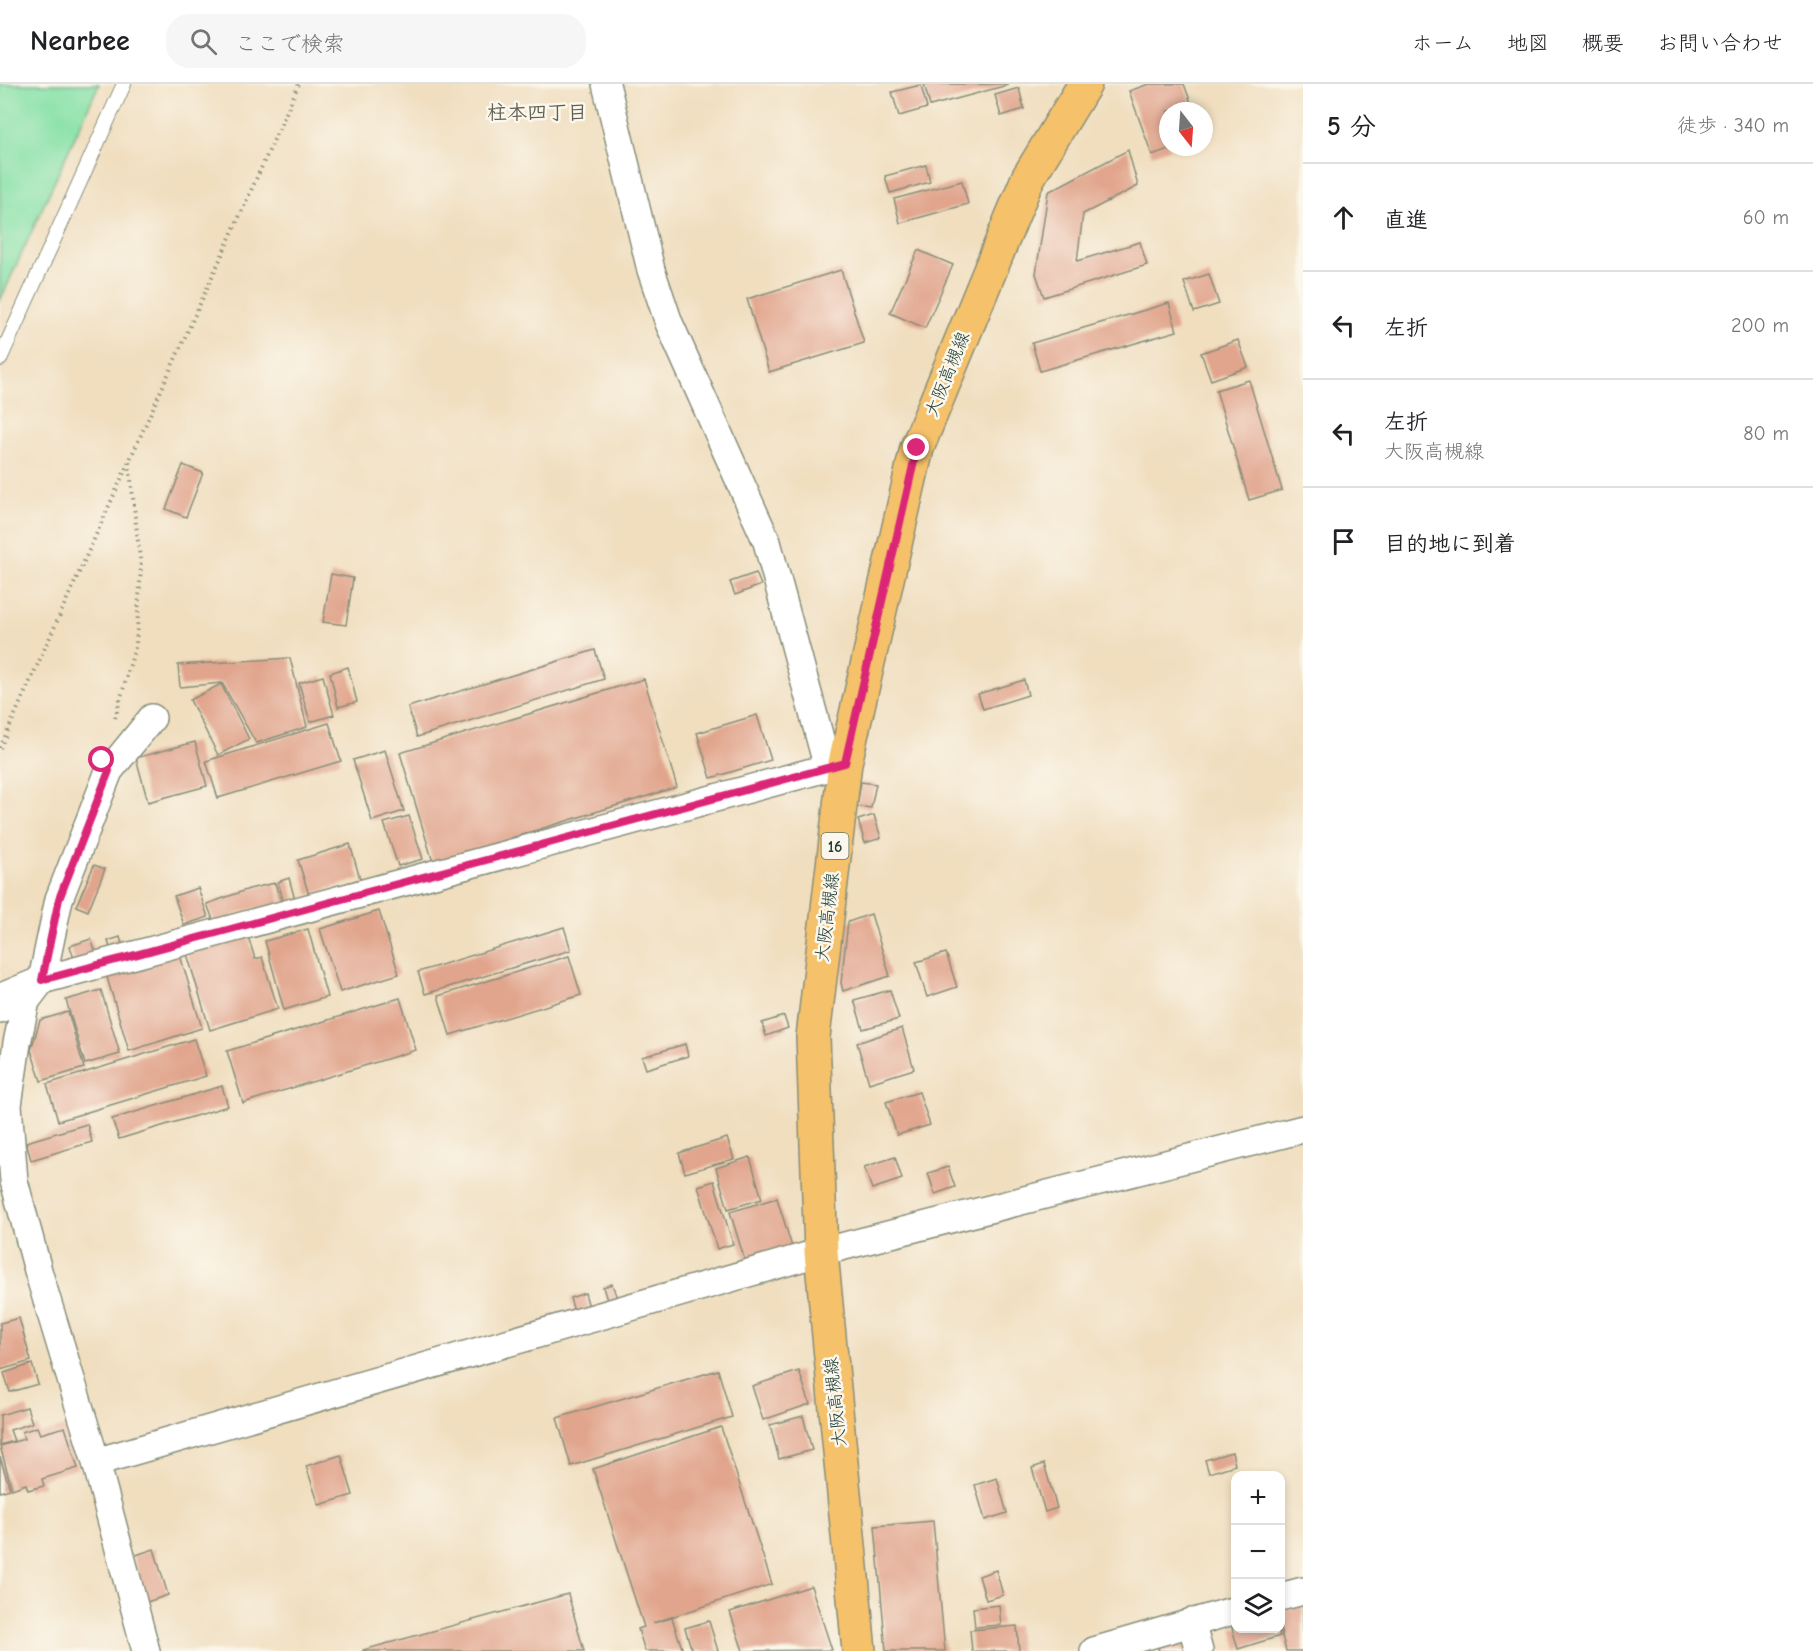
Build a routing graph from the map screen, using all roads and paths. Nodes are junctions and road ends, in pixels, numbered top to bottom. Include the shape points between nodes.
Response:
1 (124, 84) edge
2 (299, 84) edge
3 (606, 84) edge
4 (1085, 84) edge
5 (0, 359) edge
6 (128, 461) junction
7 (152, 718) dead end
8 (112, 728) dead end
9 (0, 748) edge
10 (836, 765) junction
11 (42, 980) junction
12 (0, 1009) edge
13 (1303, 1129) edge
14 (821, 1252) junction
15 (96, 1462) junction
16 (1303, 1591) edge
17 (1285, 1596) edge
18 (1231, 1611) edge
19 (1191, 1622) junction
20 (1120, 1647) edge
21 (146, 1651) edge
22 (860, 1651) edge
23 (1094, 1651) edge
24 (1199, 1651) edge

1 - 5 lane
2 - 6 path
3 - 10 street via 651,270 669,323 766,542
4 - 10 main road, 大阪高槻線 / 16 via 1028,178 917,448
6 - 8 path via 141,578 136,644
6 - 9 path
7 - 11 street via 109,771 59,899
10 - 11 street
10 - 14 main road, 大阪高槻線 / 16 via 813,1036
11 - 12 street via 6,995
11 - 15 street via 26,1001 8,1105 14,1181
13 - 14 street
14 - 15 street
14 - 22 main road, 大阪高槻線 / 16
15 - 21 street
16 - 17 street
18 - 19 street
19 - 20 street
19 - 24 street
20 - 23 street

